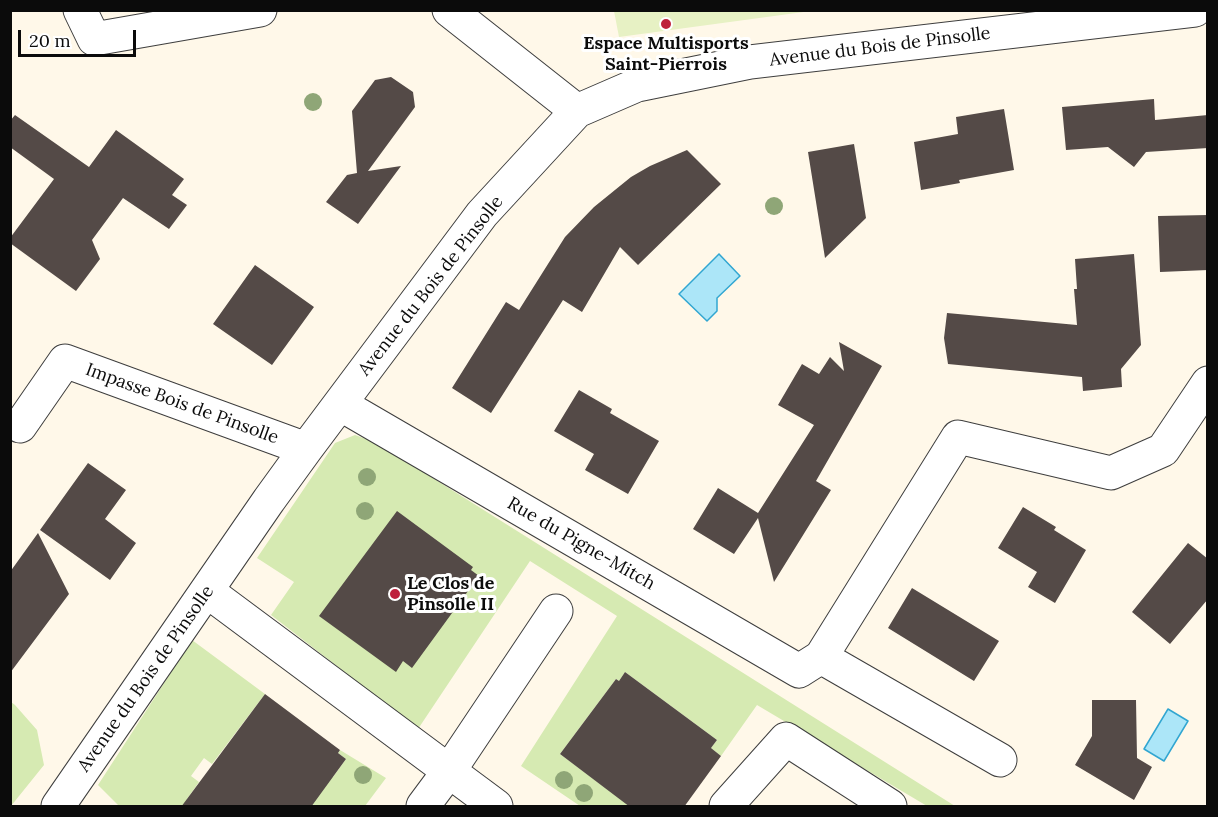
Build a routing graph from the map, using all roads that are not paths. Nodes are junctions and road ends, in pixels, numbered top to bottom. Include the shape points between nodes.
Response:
1 (80, 10) edge
2 (260, 10) edge
3 (448, 10) edge
4 (1195, 10) edge
5 (577, 111) junction
6 (1208, 382) edge
7 (340, 404) junction
8 (20, 426) dead end
9 (306, 449) junction
10 (207, 591) junction
11 (556, 611) dead end
12 (821, 657) junction
13 (1000, 760) dead end
14 (449, 771) junction
15 (58, 807) edge
16 (423, 807) edge
17 (496, 807) edge
18 (726, 807) edge
19 (890, 807) edge

1 - 2 street via 94,39
3 - 5 street
4 - 5 street, Avenue du Bois de Pinsolle via 750,62 637,85
5 - 7 street, Avenue du Bois de Pinsolle via 482,214
6 - 12 street via 1162,450 1111,473 958,437
7 - 9 street, Avenue du Bois de Pinsolle
7 - 12 street, Rue du Pigne-Mitch via 799,671
8 - 9 street, Impasse Bois de Pinsolle via 65,361
9 - 10 street, Avenue du Bois de Pinsolle
10 - 14 street
10 - 15 street, Avenue du Bois de Pinsolle
11 - 14 street
12 - 13 street
14 - 16 street
14 - 17 street
18 - 19 street via 786,739

